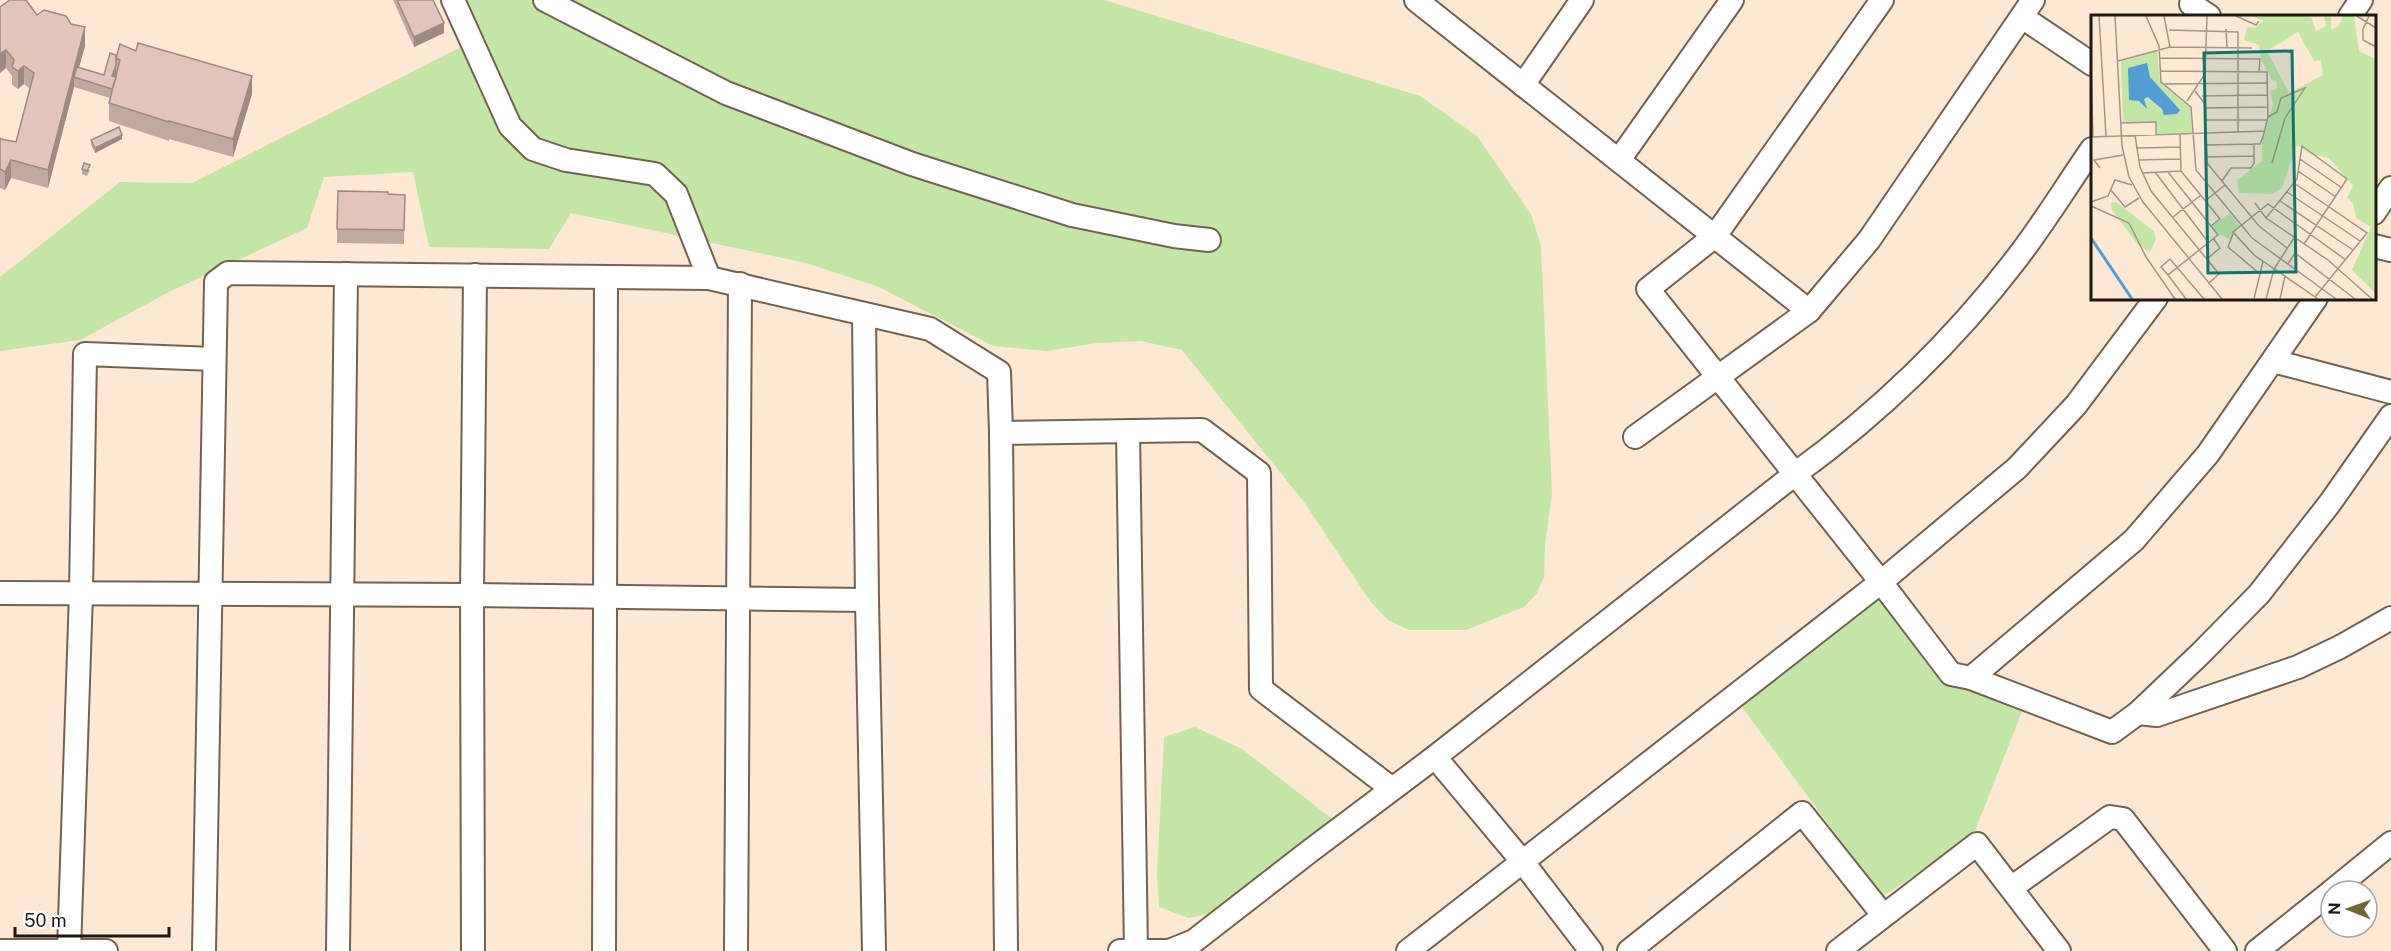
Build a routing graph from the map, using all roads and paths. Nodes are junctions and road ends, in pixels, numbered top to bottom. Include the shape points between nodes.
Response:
1 (453, 0) edge
2 (545, 0) edge
3 (1582, 0) edge
4 (1732, 0) edge
5 (1882, 0) edge
6 (2194, 0) edge
7 (2361, 0) edge
8 (1424, 2) edge
9 (2028, 8) edge
10 (2208, 15) edge
11 (2351, 15) edge
12 (2091, 63) edge
13 (1523, 85) junction
14 (2091, 150) edge
15 (1619, 160) junction
16 (2391, 188) edge
17 (2376, 210) edge
18 (1715, 236) junction
19 (1209, 240) dead end
20 (2376, 246) edge
21 (2391, 250) edge
22 (346, 274) junction
23 (475, 275) junction
24 (606, 277) junction
25 (709, 278) junction
26 (740, 284) junction
27 (2155, 300) edge
28 (2315, 300) edge
29 (1809, 311) junction
30 (864, 315) junction
31 (214, 359) junction
32 (2273, 361) junction
33 (1719, 377) junction
34 (2391, 392) edge
35 (2391, 416) edge
36 (1128, 432) junction
37 (1001, 433) junction
38 (1635, 437) dead end
39 (1795, 474) junction
40 (1881, 582) junction
41 (0, 593) edge
42 (81, 593) junction
43 (211, 594) junction
44 (343, 595) junction
45 (472, 595) junction
46 (605, 597) junction
47 (737, 598) junction
48 (867, 600) junction
49 (2391, 618) edge
50 (1971, 678) junction
51 (2138, 712) junction
52 (1435, 758) junction
53 (1391, 789) junction
54 (2391, 843) edge
55 (1522, 861) junction
56 (2346, 879) edge
57 (2011, 888) junction
58 (2319, 901) edge
59 (1883, 915) junction
60 (2057, 950) edge
61 (0, 951) edge
62 (69, 951) edge
63 (105, 951) edge
64 (204, 951) edge
65 (338, 951) edge
66 (473, 951) edge
67 (604, 951) edge
68 (736, 951) edge
69 (874, 951) edge
70 (1006, 951) edge
71 (1120, 951) edge
72 (1136, 951) edge
73 (1408, 951) edge
74 (1591, 951) edge
75 (1629, 951) edge
76 (1838, 951) edge
77 (2225, 951) edge
78 (2257, 951) edge

1 - 25 street via 510,126 533,148 566,160 655,174 676,194
2 - 19 street via 726,93 912,164 1071,215
3 - 13 street
4 - 15 street
5 - 18 street
6 - 10 street via 2191,4
7 - 11 street
8 - 13 street
9 - 12 street
9 - 29 street via 1869,240
13 - 15 street
14 - 39 street via 2018,258 1953,335 1894,396
15 - 18 street
16 - 17 street
18 - 29 street
18 - 33 street via 1648,289
20 - 21 street
22 - 23 street
22 - 31 street via 228,273 216,282
22 - 44 street
23 - 24 street
23 - 45 street
24 - 25 street
24 - 46 street
25 - 26 street
26 - 30 street
26 - 47 street
27 - 40 street via 2076,405 2017,468
28 - 32 street
29 - 33 street
30 - 37 street via 930,328 999,372
30 - 48 street
31 - 42 street via 85,354
31 - 43 street
32 - 34 street
32 - 50 street via 2208,453 2134,540
33 - 38 street
33 - 39 street
35 - 51 street via 2259,594
36 - 37 street
36 - 53 street via 1202,430 1259,473 1261,689
36 - 72 street
37 - 70 street
39 - 40 street
39 - 52 street
40 - 50 street via 1951,674
40 - 55 street
41 - 42 street
42 - 43 street
42 - 62 street
43 - 44 street
43 - 64 street
44 - 45 street
44 - 65 street
45 - 46 street
45 - 66 street
46 - 47 street
46 - 67 street
47 - 48 street
47 - 68 street
48 - 69 street
49 - 51 street via 2298,667 2157,715
50 - 51 street via 2112,732
52 - 53 street
52 - 55 street
53 - 72 street via 1194,941 1169,951
54 - 56 street
55 - 73 street
55 - 74 street
57 - 59 street via 1977,844
57 - 60 street
57 - 77 street via 2109,817 2122,819
58 - 78 street
59 - 75 street via 1802,813
59 - 76 street
61 - 62 street
62 - 63 street
71 - 72 street

